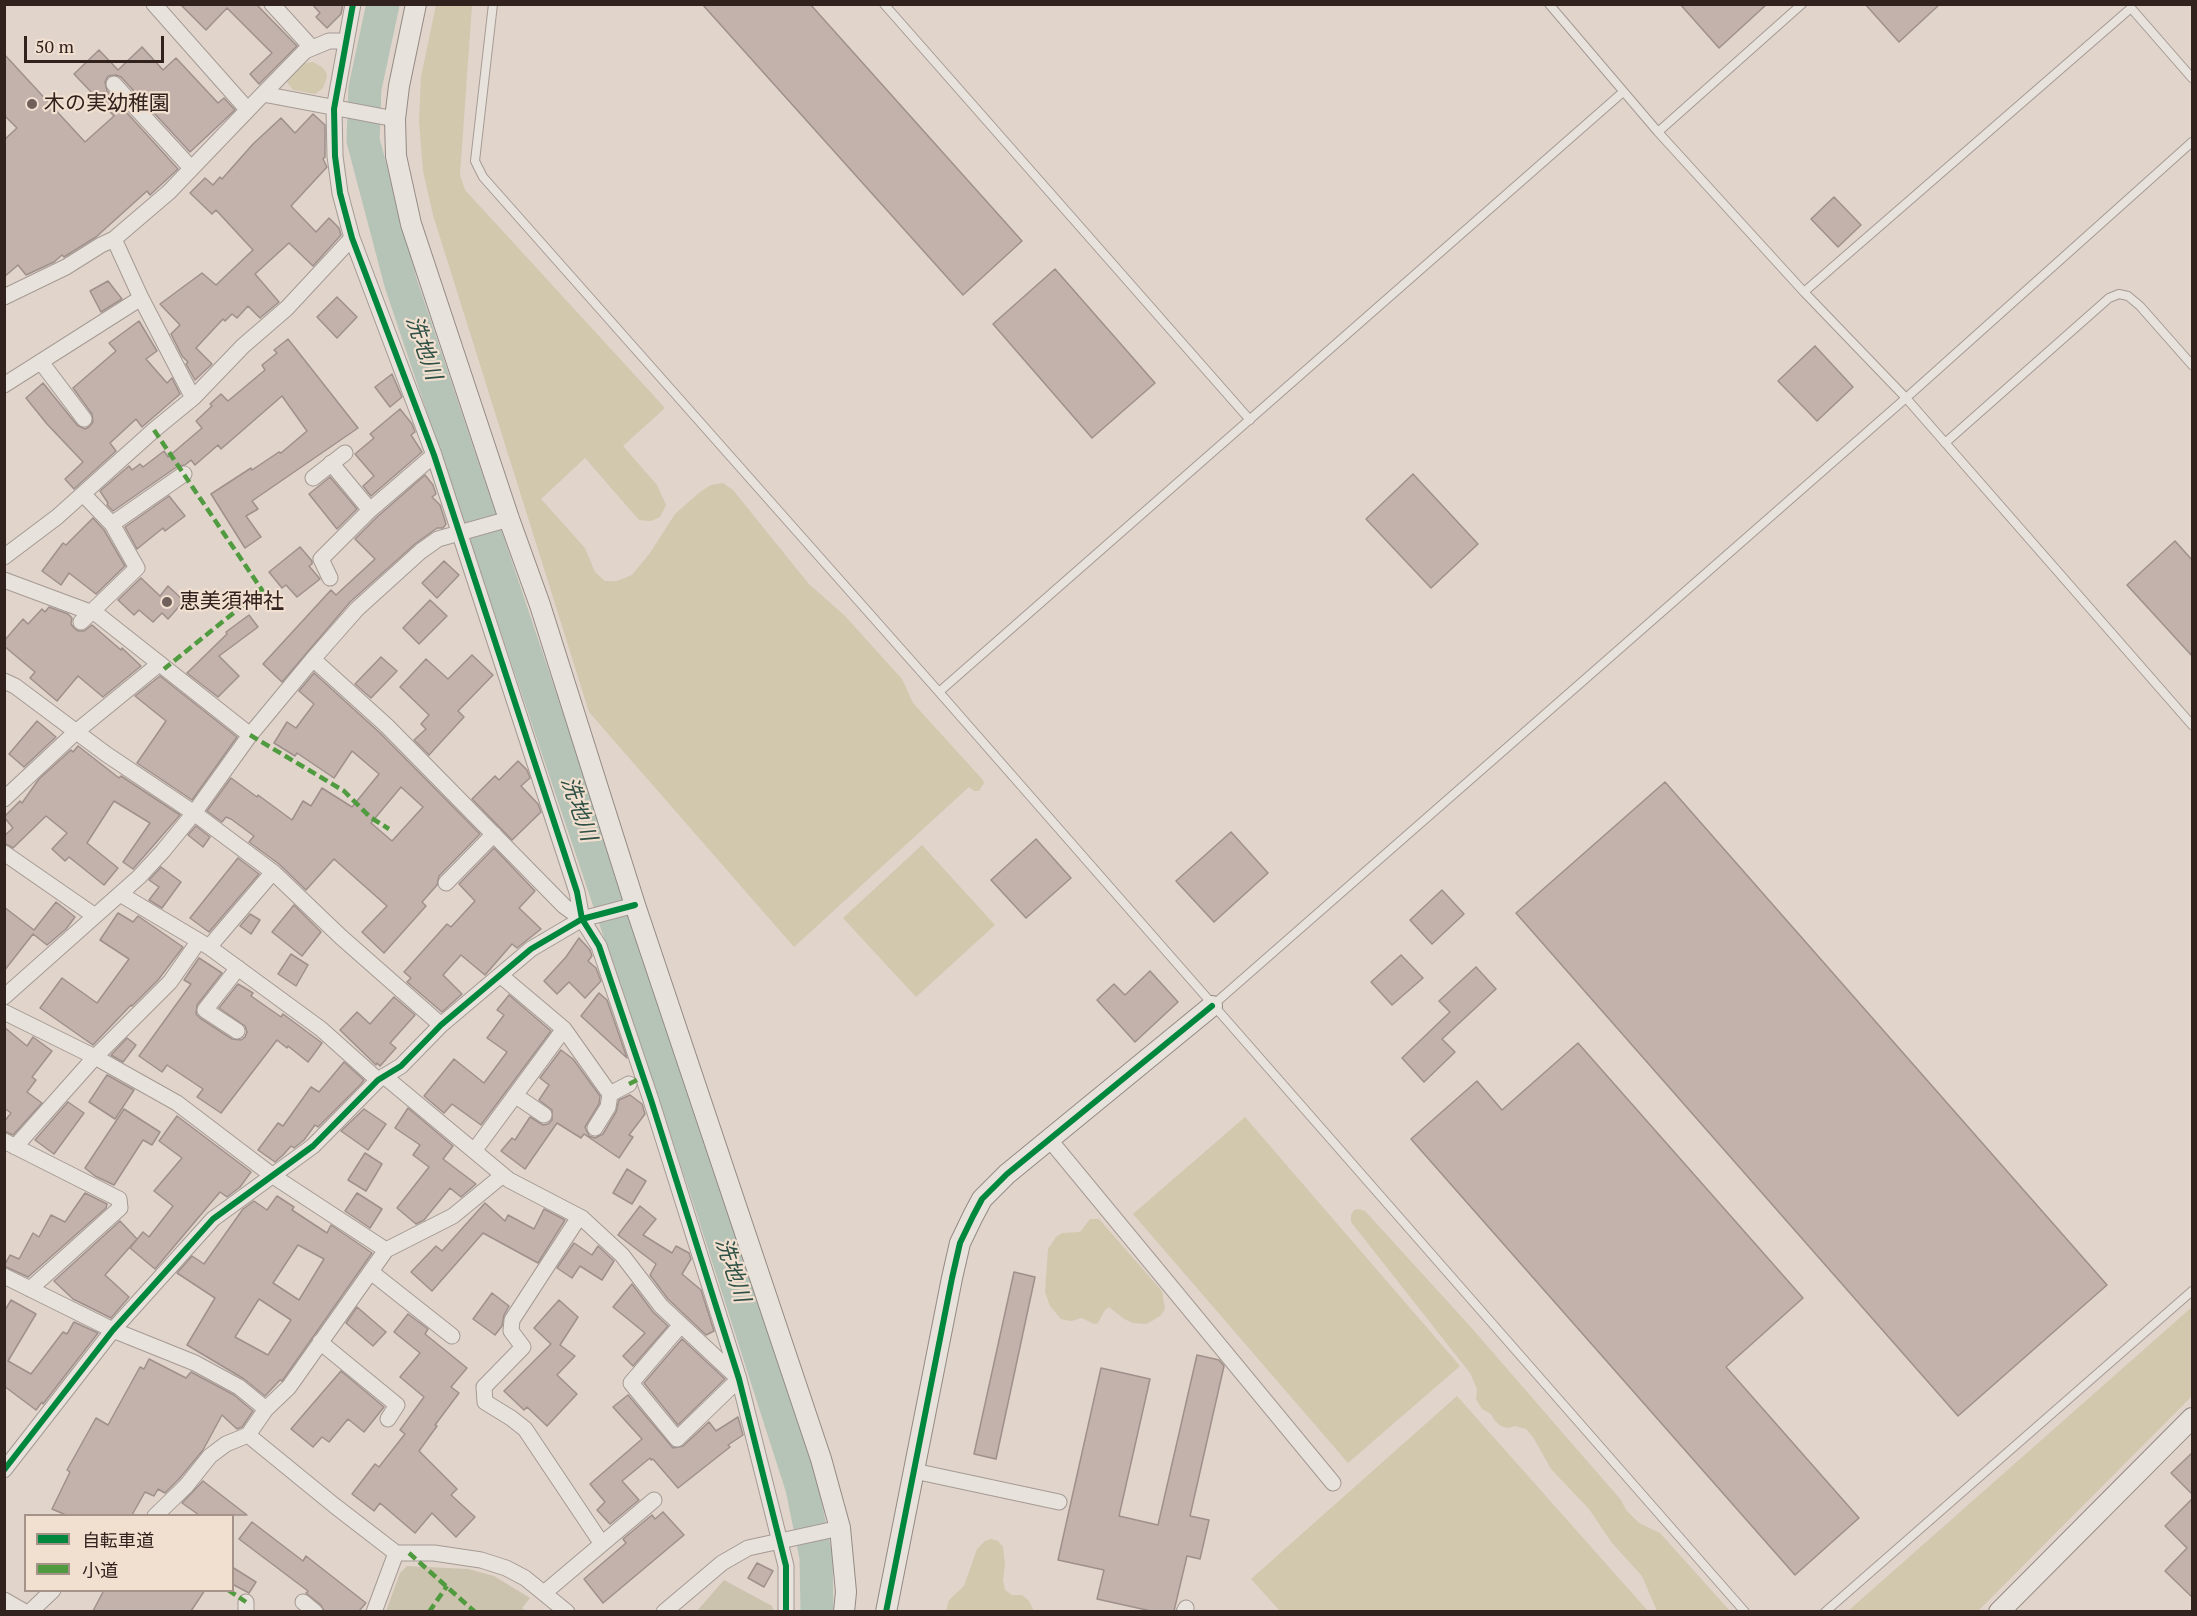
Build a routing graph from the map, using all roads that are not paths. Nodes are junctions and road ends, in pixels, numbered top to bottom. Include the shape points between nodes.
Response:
1 (154, 4) edge
2 (272, 4) edge
3 (352, 4) edge
4 (416, 4) edge
5 (493, 4) edge
6 (884, 4) edge
7 (1549, 4) edge
8 (1802, 4) edge
9 (345, 40) junction
10 (312, 48) junction
11 (2193, 78) edge
12 (114, 84) dead end
13 (1623, 92) junction
14 (263, 94) junction
15 (247, 109) junction
16 (339, 109) junction
17 (390, 118) junction
18 (1658, 132) junction
19 (2193, 142) edge
20 (191, 168) junction
21 (352, 238) junction
22 (114, 239) junction
23 (1804, 292) junction
24 (4, 297) edge
25 (141, 298) junction
26 (41, 362) junction
27 (2193, 365) edge
28 (4, 385) edge
29 (193, 398) junction
30 (1906, 398) junction
31 (84, 419) dead end
32 (1250, 420) junction
33 (1945, 443) junction
34 (345, 453) dead end
35 (434, 455) junction
36 (331, 463) junction
37 (184, 474) dead end
38 (313, 478) dead end
39 (83, 494) junction
40 (370, 510) junction
41 (504, 520) junction
42 (112, 524) junction
43 (464, 531) junction
44 (4, 557) edge
45 (330, 578) dead end
46 (4, 580) edge
47 (86, 617) junction
48 (314, 659) junction
49 (159, 664) junction
50 (4, 681) edge
51 (939, 692) junction
52 (2193, 725) edge
53 (77, 731) junction
54 (250, 735) junction
55 (4, 799) edge
56 (194, 813) junction
57 (494, 834) junction
58 (4, 853) edge
59 (273, 872) junction
60 (446, 884) dead end
61 (120, 894) junction
62 (630, 907) junction
63 (95, 916) junction
64 (585, 918) junction
65 (204, 945) junction
66 (238, 969) junction
67 (500, 975) junction
68 (4, 997) edge
69 (1212, 1006) junction
70 (4, 1012) edge
71 (441, 1025) junction
72 (564, 1029) junction
73 (237, 1031) dead end
74 (95, 1057) junction
75 (381, 1078) junction
76 (629, 1084) dead end
77 (610, 1094) junction
78 (516, 1096) junction
79 (544, 1115) dead end
80 (595, 1128) dead end
81 (1049, 1139) junction
82 (10, 1144) edge
83 (474, 1151) junction
84 (503, 1175) junction
85 (273, 1176) junction
86 (579, 1217) junction
87 (386, 1250) junction
88 (371, 1272) junction
89 (4, 1276) edge
90 (30, 1289) junction
91 (2193, 1291) edge
92 (680, 1326) junction
93 (113, 1330) junction
94 (453, 1336) dead end
95 (320, 1342) junction
96 (739, 1379) junction
97 (266, 1409) junction
98 (2193, 1418) edge
99 (387, 1419) dead end
100 (248, 1434) junction
101 (4, 1470) edge
102 (914, 1471) junction
103 (1333, 1483) dead end
104 (654, 1500) dead end
105 (1059, 1502) dead end
106 (156, 1514) edge
107 (834, 1530) junction
108 (785, 1541) junction
109 (602, 1544) junction
110 (396, 1553) junction
111 (51, 1592) edge
112 (544, 1593) junction
113 (4, 1600) edge
114 (25, 1611) edge
115 (30, 1611) edge
116 (374, 1611) edge
117 (567, 1611) edge
118 (664, 1611) edge
119 (786, 1611) edge
120 (844, 1611) edge
121 (886, 1611) edge
122 (1745, 1611) edge
123 (1825, 1611) edge
124 (1999, 1611) edge

1 - 15 street
2 - 10 street
3 - 9 street
4 - 17 street
5 - 51 lane via 475,161 483,177
6 - 32 lane
7 - 13 lane
8 - 18 lane
9 - 10 street
9 - 16 street
10 - 14 street
11 - 23 lane via 2132,8
12 - 20 street
13 - 18 lane
13 - 32 lane
14 - 15 street
14 - 16 street
15 - 20 street
16 - 17 street
16 - 21 street via 335,156 339,193
17 - 41 street via 411,224
18 - 23 lane
19 - 30 lane
20 - 22 street
21 - 29 street via 287,308
21 - 35 street
22 - 24 street
22 - 25 street
23 - 30 lane
25 - 26 street
25 - 29 street
26 - 28 street
26 - 31 street
27 - 33 lane via 2140,306 2119,294 2109,298
29 - 39 street
30 - 33 lane
30 - 69 lane
32 - 51 lane
33 - 52 lane
34 - 36 street
35 - 40 street
35 - 43 street
36 - 38 street
36 - 40 street
37 - 42 street
39 - 42 street
39 - 44 street
40 - 45 street via 321,559
41 - 43 street
41 - 62 street via 540,605
42 - 47 street via 136,568
43 - 48 street via 438,539 421,551 357,609
43 - 64 street
46 - 47 street
47 - 49 street via 98,615
48 - 54 street
48 - 57 street
49 - 53 street
49 - 54 street
50 - 53 street
51 - 69 lane
53 - 55 street
53 - 56 street
54 - 56 street
56 - 59 street
56 - 61 street via 164,851
57 - 60 street
57 - 64 street via 564,906
58 - 63 street
59 - 65 street
59 - 71 street
61 - 63 street
61 - 65 street
62 - 64 street
62 - 107 street via 821,1459
63 - 68 street
64 - 67 street via 531,949
64 - 96 street via 599,946 655,1111
65 - 66 street
65 - 74 street
66 - 73 street via 205,1010
66 - 75 street
67 - 71 street
67 - 72 street
69 - 81 street
69 - 122 lane
70 - 74 street
71 - 75 street via 401,1066
72 - 77 street
72 - 78 street
74 - 82 street
74 - 85 street via 177,1103
75 - 83 street
75 - 85 street via 313,1146
76 - 77 street
77 - 80 street via 608,1107
78 - 79 street
78 - 83 street
81 - 102 street via 982,1199 960,1243
81 - 103 street
82 - 90 street via 119,1199 120,1208
83 - 84 street
84 - 86 street
84 - 87 street via 453,1216
85 - 87 street
85 - 93 street via 213,1219
86 - 92 street via 622,1255
86 - 109 street via 513,1320 511,1331 523,1347 484,1387 485,1402 525,1429
87 - 88 street
88 - 94 street
88 - 95 street
89 - 90 street
90 - 93 street
91 - 123 lane
92 - 96 street
92 - 96 street via 631,1383 677,1438
93 - 97 street via 195,1363 239,1387
93 - 101 street
95 - 97 street via 288,1387
95 - 99 street via 397,1405
96 - 108 street
97 - 100 street
98 - 124 street
100 - 106 street via 210,1456
100 - 110 street
102 - 105 street
102 - 121 street
104 - 109 street
107 - 108 street
107 - 120 street via 846,1592
108 - 118 street via 748,1548 722,1563
108 - 119 street
109 - 112 street
110 - 112 street via 434,1552 481,1560 506,1568
110 - 116 street
111 - 115 street
112 - 117 street
113 - 114 street

